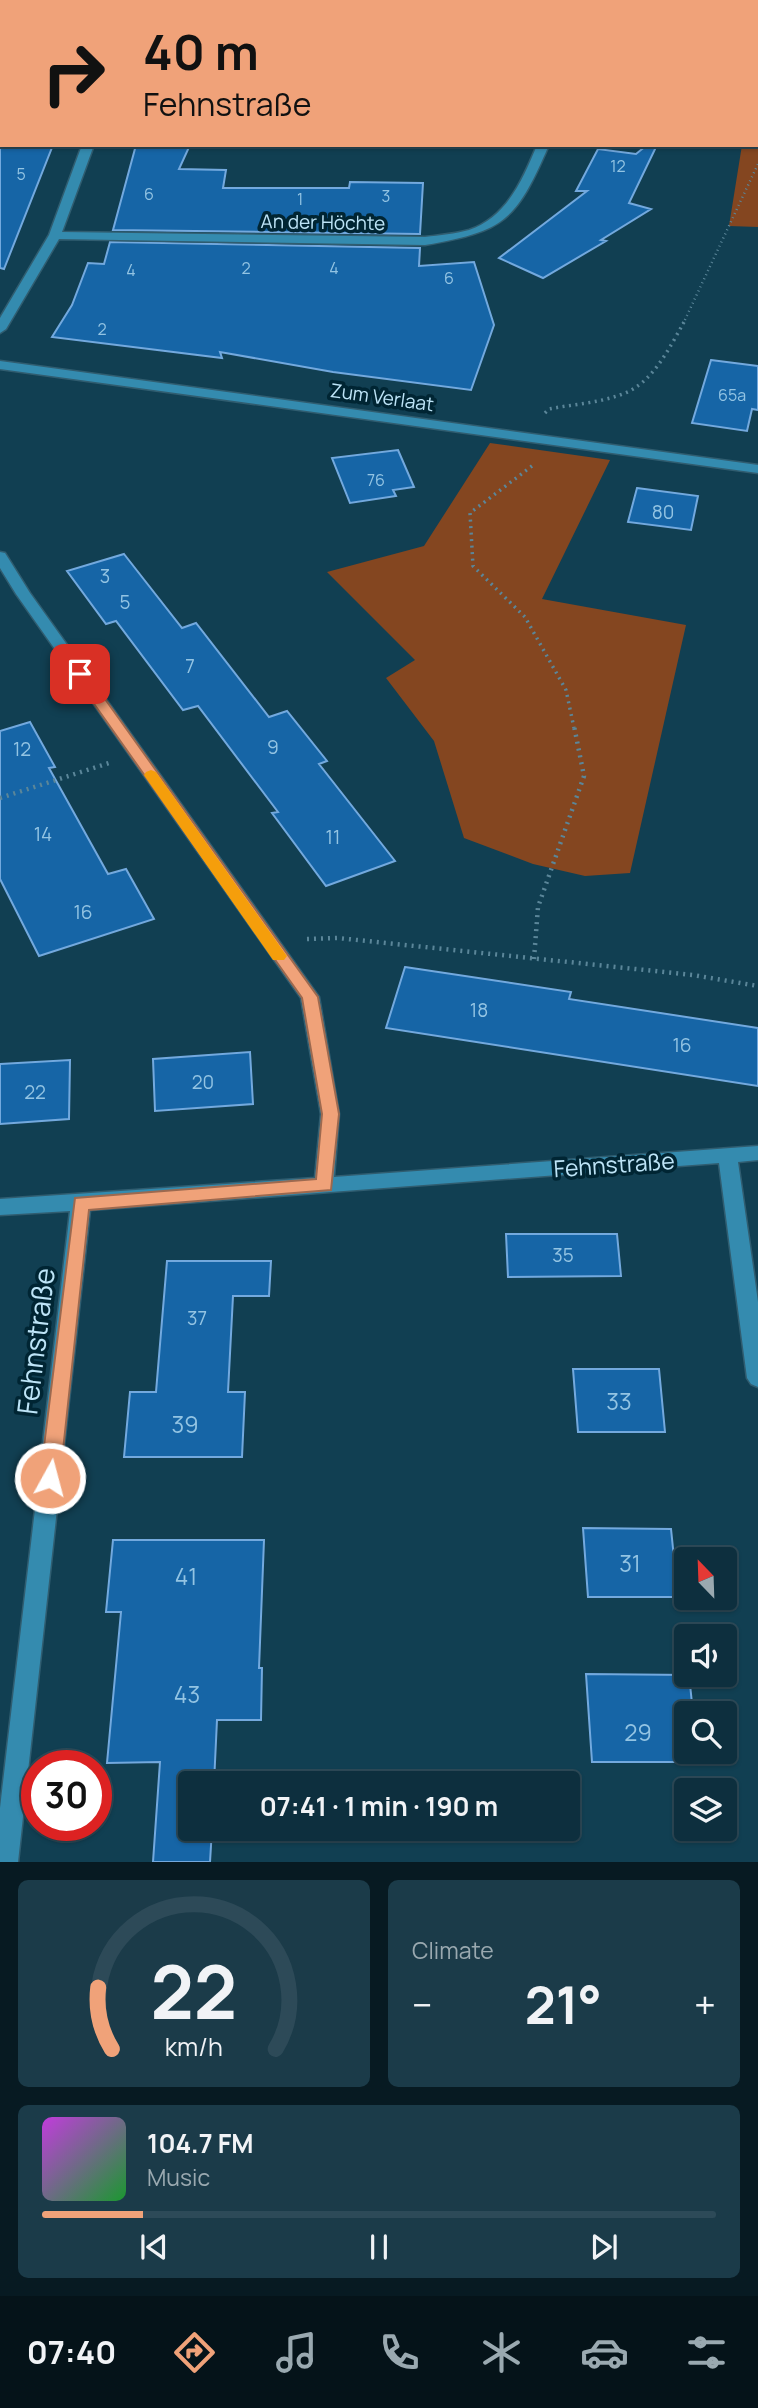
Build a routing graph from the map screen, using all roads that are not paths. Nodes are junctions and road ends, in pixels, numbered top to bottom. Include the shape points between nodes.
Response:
1 (87, 147) edge
2 (542, 147) edge
3 (55, 235) junction
4 (0, 328) edge
5 (0, 365) edge
6 (758, 469) edge
7 (0, 556) edge
8 (758, 1153) edge
9 (728, 1156) junction
10 (324, 1185) junction
11 (81, 1203) junction
12 (0, 1207) edge
13 (758, 1378) edge
14 (6, 1862) edge

1 - 3 street
2 - 3 street, An der Höchte via 526,185 502,215 476,232 425,241
3 - 4 street
5 - 6 street, Zum Verlaat
7 - 10 street via 310,997 330,1114
8 - 9 street, Fehnstraße
9 - 10 street, Fehnstraße
9 - 13 street
10 - 11 street, Fehnstraße
11 - 12 street, Fehnstraße
11 - 14 street, Fehnstraße

